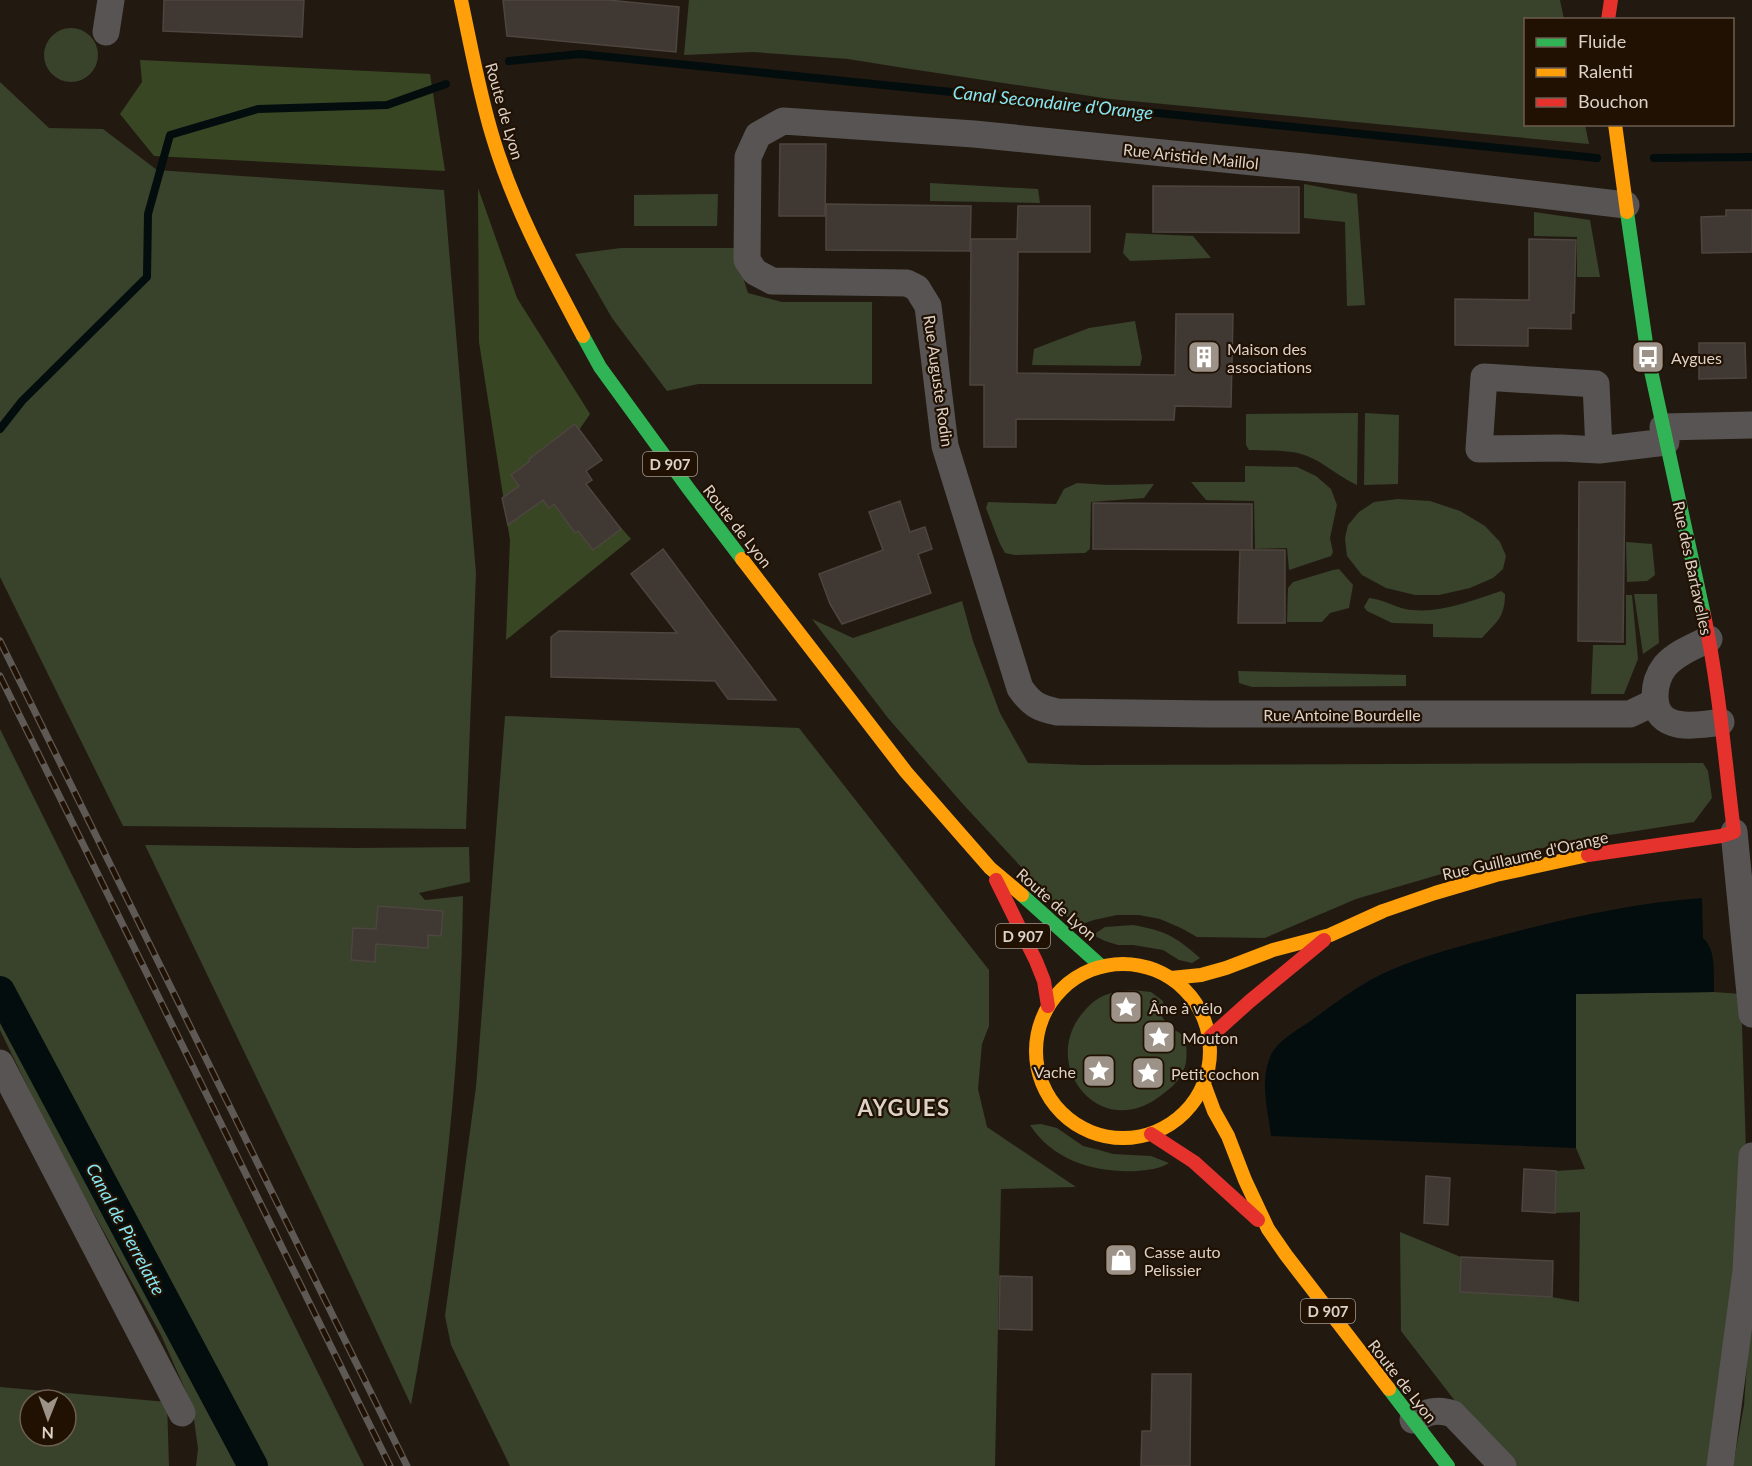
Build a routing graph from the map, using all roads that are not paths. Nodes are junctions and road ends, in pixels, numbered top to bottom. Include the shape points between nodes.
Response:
1 (111, 0) edge
2 (462, 0) edge
3 (1611, 0) edge
4 (1608, 18) edge
5 (106, 32) dead end
6 (1615, 126) edge
7 (758, 135) joint
8 (1626, 205) junction
9 (1752, 425) edge
10 (1664, 435) junction
11 (1599, 450) junction
12 (1709, 639) junction
13 (1029, 700) joint
14 (1655, 702) junction
15 (1721, 722) junction
16 (1734, 832) junction
17 (990, 868) junction
18 (1330, 935) junction
19 (1101, 966) junction
20 (1171, 978) junction
21 (1048, 1006) junction
22 (1752, 1014) edge
23 (1210, 1037) junction
24 (0, 1063) edge
25 (1204, 1084) junction
26 (1151, 1134) junction
27 (1752, 1156) edge
28 (1268, 1229) junction
29 (182, 1413) dead end
30 (1413, 1420) junction
31 (1448, 1466) edge
32 (1503, 1466) edge
33 (1720, 1466) edge

1 - 5 street
2 - 17 main road, Route de Lyon / D 907 via 493,139 519,209 600,366 688,488 906,772
3 - 4 main road
6 - 8 main road, Rue des Bartavelles
7 - 8 street, Rue Aristide Maillol via 783,121 974,134
7 - 13 street, Rue Auguste Rodin via 748,158 747,260 755,272 772,281 907,283 917,288 928,306 945,446 1020,688
8 - 10 main road, Rue des Bartavelles via 1648,357
9 - 10 street
10 - 11 street
10 - 12 main road, Rue des Bartavelles
11 - 11 street via 1479,449 1484,377 1596,384
12 - 14 street via 1666,665 1658,678
12 - 15 main road, Rue des Bartavelles
13 - 14 street, Rue Antoine Bourdelle via 1042,709 1057,712 1209,714 1630,714
14 - 15 street via 1664,720 1678,725
15 - 16 main road, Rue des Bartavelles
16 - 18 main road, Rue Guillaume d'Orange via 1587,855 1496,875 1383,911
16 - 22 street, Rue des Bartavelles
17 - 19 main road, Route de Lyon / D 907
17 - 21 main road, Route de Lyon / D 907 via 1044,981
18 - 20 main road, Rue Guillaume d'Orange via 1201,975
18 - 23 main road, Rue Guillaume d'Orange
19 - 20 main road via 1125,963 1149,967
19 - 21 main road via 1071,981
20 - 23 main road via 1203,1014
21 - 26 main road via 1038,1032 1036,1060 1042,1085 1055,1106 1075,1124 1099,1135 1125,1138
23 - 25 main road via 1210,1061
24 - 29 street
25 - 26 main road via 1189,1110
25 - 28 main road, Route de Lyon / D 907
26 - 28 main road, Route de Lyon / D 907 via 1194,1162
27 - 33 street via 1746,1271
28 - 30 main road, Route de Lyon / D 907
30 - 31 main road, Route de Lyon / D 907
30 - 32 street via 1434,1410 1453,1414

